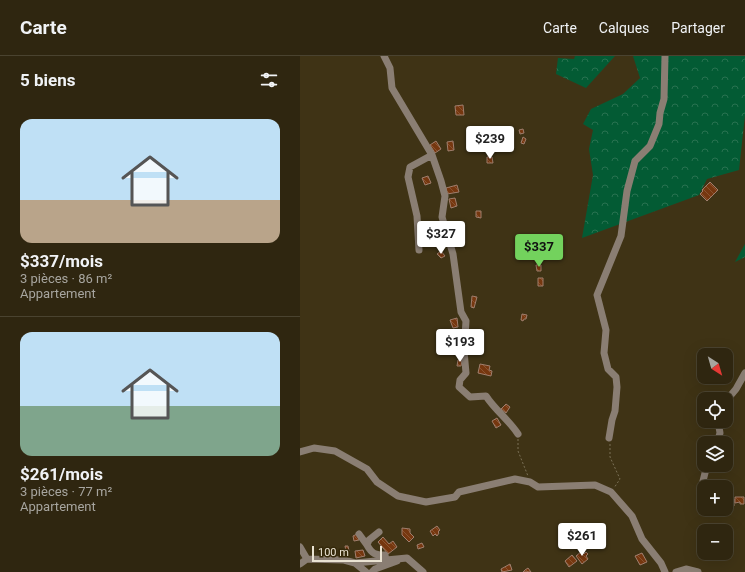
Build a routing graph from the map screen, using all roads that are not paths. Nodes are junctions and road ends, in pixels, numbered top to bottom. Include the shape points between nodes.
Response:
1 (384, 56) edge
2 (665, 56) edge
3 (432, 155) junction
4 (419, 250) dead end
5 (745, 373) edge
6 (733, 393) edge
7 (518, 434) road end
8 (609, 438) road end
9 (300, 452) edge
10 (379, 532) dead end
11 (359, 534) dead end
12 (367, 545) junction
13 (300, 547) edge
14 (406, 558) junction
15 (307, 560) junction
16 (386, 560) junction
17 (355, 562) junction
18 (300, 564) edge
19 (366, 572) edge
20 (372, 572) edge
21 (423, 572) edge
22 (665, 572) edge
23 (676, 572) edge
24 (698, 572) edge

1 - 3 street via 390,68 392,88
2 - 8 street via 664,99 659,124 650,146 635,161 627,191 621,236 597,295 606,330 604,353 608,369 616,377 617,388
3 - 4 street via 410,168 408,177 417,216
3 - 7 street via 445,196 442,217 453,254 461,312 466,321 466,373 460,380 459,387 470,397 486,396
5 - 6 street
9 - 22 street via 314,448 335,451 367,469 377,482 398,496 426,502 454,497 459,492 515,479 530,482 538,487 595,486 611,492 632,516 642,539
10 - 12 street
11 - 12 street
12 - 16 street via 376,555 385,555
13 - 15 street
14 - 16 street
14 - 20 street
14 - 21 street
15 - 17 street
15 - 18 street
16 - 17 street
17 - 19 street
23 - 24 street via 686,569

